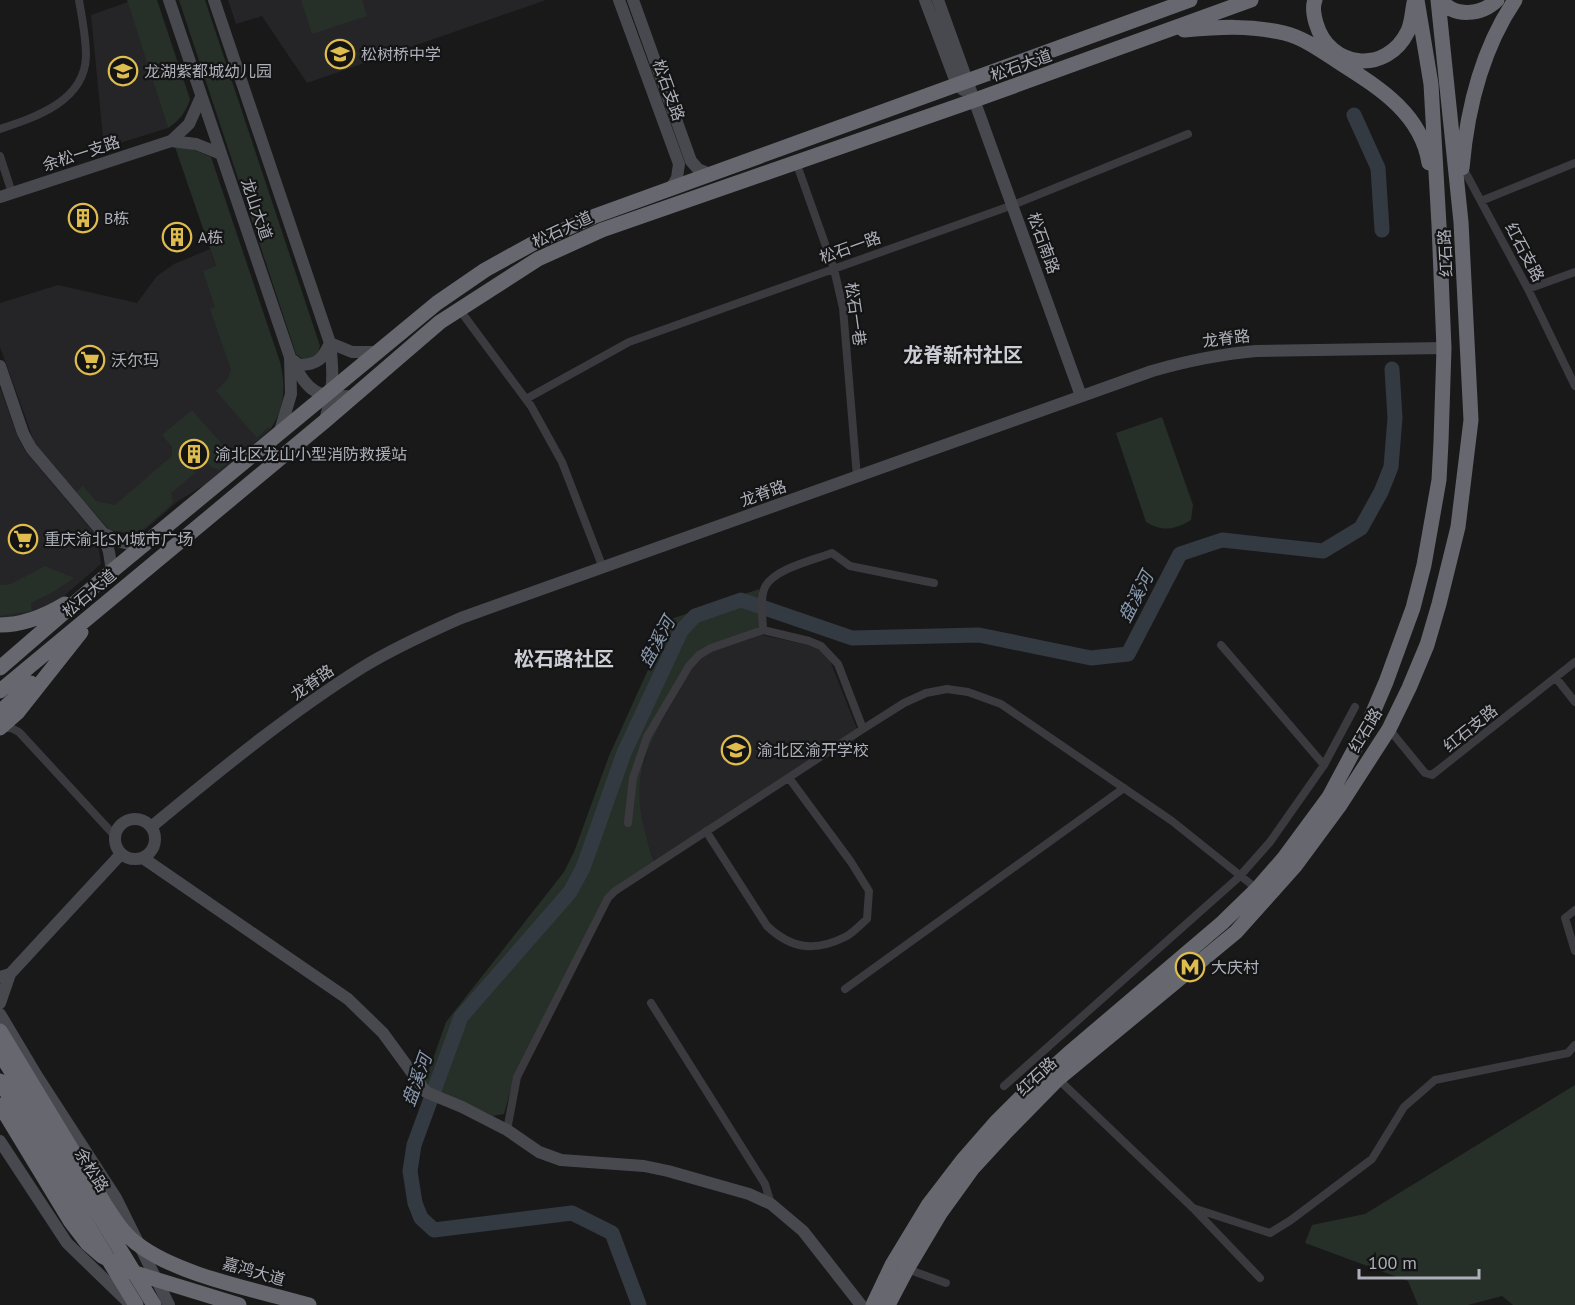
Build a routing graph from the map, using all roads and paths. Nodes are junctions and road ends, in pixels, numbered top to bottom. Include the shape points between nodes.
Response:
1 (79, 0) edge
2 (169, 0) edge
3 (214, 0) edge
4 (619, 0) edge
5 (633, 0) edge
6 (925, 0) edge
7 (938, 0) edge
8 (1169, 0) edge
9 (1190, 0) edge
10 (1251, 0) edge
11 (1315, 0) edge
12 (1416, 0) edge
13 (1439, 0) edge
14 (1497, 0) edge
15 (1515, 0) edge
16 (1156, 12) junction
17 (1163, 32) junction
18 (962, 83) junction
19 (201, 96) junction
20 (975, 100) junction
21 (0, 129) edge
22 (1188, 134) dead end
23 (171, 141) junction
24 (221, 154) junction
25 (0, 156) edge
26 (796, 162) junction
27 (1575, 163) edge
28 (1462, 166) junction
29 (712, 175) junction
30 (670, 190) junction
31 (6, 195) edge
32 (1481, 201) junction
33 (1013, 205) junction
34 (1461, 222) junction
35 (1439, 225) junction
36 (834, 269) junction
37 (1575, 272) edge
38 (1528, 289) junction
39 (459, 309) junction
40 (330, 343) junction
41 (1444, 348) junction
42 (377, 352) junction
43 (290, 357) junction
44 (0, 366) edge
45 (1575, 386) edge
46 (329, 393) junction
47 (354, 396) junction
48 (1081, 396) junction
49 (526, 399) junction
50 (325, 421) junction
51 (280, 431) junction
52 (857, 477) junction
53 (103, 533) junction
54 (141, 546) junction
55 (603, 568) junction
56 (111, 571) junction
57 (934, 583) dead end
58 (94, 587) junction
59 (105, 602) junction
60 (0, 625) edge
61 (763, 626) junction
62 (76, 637) junction
63 (1221, 645) dead end
64 (17, 654) junction
65 (0, 662) edge
66 (1575, 662) edge
67 (0, 668) edge
68 (1556, 678) junction
69 (0, 691) edge
70 (1575, 702) edge
71 (1355, 707) dead end
72 (0, 712) edge
73 (17, 713) junction
74 (0, 728) edge
75 (863, 729) junction
76 (1389, 729) junction
77 (19, 732) junction
78 (1324, 765) junction
79 (789, 778) junction
80 (1124, 788) junction
81 (628, 822) dead end
82 (151, 827) junction
83 (706, 831) junction
84 (115, 836) junction
85 (121, 854) junction
86 (143, 858) junction
87 (1239, 877) junction
88 (1257, 889) junction
89 (1575, 910) edge
90 (1575, 951) edge
91 (5, 975) edge
92 (844, 989) dead end
93 (0, 1003) edge
94 (651, 1003) dead end
95 (0, 1014) edge
96 (0, 1031) edge
97 (1575, 1045) edge
98 (0, 1053) edge
99 (1058, 1079) junction
100 (0, 1081) edge
101 (1004, 1086) dead end
102 (0, 1105) edge
103 (507, 1130) junction
104 (0, 1140) edge
105 (771, 1204) junction
106 (1193, 1208) junction
107 (907, 1269) junction
108 (1260, 1278) dead end
109 (946, 1283) dead end
110 (131, 1305) edge
111 (136, 1305) edge
112 (154, 1305) edge
113 (169, 1305) edge
114 (239, 1305) edge
115 (309, 1305) edge
116 (861, 1305) edge
117 (873, 1305) edge
118 (888, 1305) edge

1 - 21 street via 86,57 76,87 46,111
2 - 19 street, 龙山大道
3 - 40 street, 龙山大道
4 - 30 street, 松石支路 via 679,164
5 - 29 street, 松石支路 via 691,161
6 - 18 street
7 - 18 street
8 - 16 highway
9 - 16 highway, 松石大道
10 - 17 highway, 松石大道
11 - 12 highway via 1314,19 1329,47 1351,60 1367,61 1382,57 1403,40
12 - 35 highway, 红石路 via 1431,84
13 - 14 highway via 1461,13 1476,11
13 - 34 highway, 红石路
15 - 28 highway via 1494,36 1482,69
16 - 18 highway, 松石大道
17 - 20 highway, 松石大道
17 - 35 highway via 1233,26 1287,33 1388,94 1408,117 1428,153
18 - 20 street, 松石南路
18 - 29 highway, 松石大道
19 - 23 street via 189,124
19 - 24 street, 龙山大道
20 - 26 highway, 松石大道
20 - 33 street, 松石南路
22 - 33 street, 松石一路
23 - 24 street via 196,144
23 - 31 street, 余松一支路
24 - 43 street, 龙山大道
25 - 31 street
26 - 36 street, 松石一巷
26 - 39 highway, 松石大道 via 602,230 538,259
27 - 32 street
28 - 32 street, 红石支路
28 - 34 highway
29 - 30 highway, 松石大道
30 - 42 highway, 松石大道 via 595,216 494,265 437,303
32 - 38 street, 红石支路
33 - 36 street, 松石一路
33 - 48 street, 松石南路
34 - 76 highway, 红石路 via 1471,420 1464,488 1439,604 1409,688
35 - 41 highway, 红石路
36 - 49 street, 松石一路 via 629,342
36 - 52 street, 松石一巷 via 844,317
37 - 38 street
38 - 45 street, 红石支路
39 - 47 highway, 松石大道
39 - 49 street
40 - 42 street via 352,352
40 - 43 street via 324,357 313,365 299,365
40 - 46 street, 龙山大道 via 333,369
41 - 48 street, 龙脊路 via 1230,353 1180,363
41 - 88 highway, 红石路 via 1439,480 1413,608 1368,724 1329,797
42 - 46 highway, 松石大道
43 - 46 street via 304,383
43 - 51 street, 龙山大道 via 291,394
44 - 53 street via 31,448
46 - 47 street
46 - 50 street, 龙山大道
46 - 51 highway, 松石大道
47 - 50 highway, 松石大道
48 - 52 street, 龙脊路
49 - 55 street via 562,462
50 - 59 highway, 松石大道
51 - 54 highway, 松石大道
52 - 55 street, 龙脊路
53 - 54 street
53 - 56 street
54 - 56 highway, 松石大道
55 - 82 street, 龙脊路 via 461,618 363,667 266,736
56 - 58 highway, 松石大道
57 - 61 street via 850,566 832,553 779,573 765,587
58 - 60 highway via 36,619
58 - 64 highway, 松石大道
59 - 62 highway
59 - 69 highway, 松石大道
61 - 75 street via 809,640 831,654
61 - 81 street via 711,648 689,666 647,736 633,778
62 - 72 highway
62 - 73 highway
63 - 78 street
64 - 65 highway
64 - 67 highway, 松石大道
66 - 68 street, 红石支路
68 - 70 street
68 - 76 street, 红石支路 via 1432,775 1425,773
71 - 78 street
73 - 74 highway
73 - 77 street
74 - 77 street
75 - 79 street
75 - 80 street via 926,693 947,689 968,692 1001,704
76 - 99 highway, 红石路 via 1295,866 1244,923
77 - 84 street
78 - 87 street via 1270,842
79 - 83 street
79 - 83 street via 869,891 867,919 847,936 802,946 778,936 767,926
80 - 87 street via 1172,821
80 - 92 street
82 - 84 street via 140,820 127,821
82 - 86 street via 154,844
83 - 103 street via 615,891 602,907 517,1077
84 - 85 street via 116,849
85 - 86 street via 131,859
85 - 91 street
86 - 103 street via 348,999 383,1033 426,1092
87 - 88 street
87 - 101 street
88 - 117 highway, 红石路 via 997,1121 929,1204 892,1264
89 - 90 street via 1565,918
91 - 93 street
94 - 105 street via 765,1184
95 - 113 street via 116,1198
96 - 115 highway, 嘉鸿大道 via 104,1203 134,1242 188,1271
97 - 106 street via 1568,1053 1435,1080 1404,1107 1372,1159 1270,1233
98 - 112 highway, 余松路
99 - 106 street
99 - 107 highway, 红石路 via 972,1169
100 - 111 highway, 余松路
102 - 114 highway via 71,1222 102,1256 135,1273
103 - 105 street via 550,1157 668,1171
104 - 110 street via 67,1243
105 - 116 street via 803,1231
106 - 108 street
107 - 109 street
107 - 118 highway, 红石路

